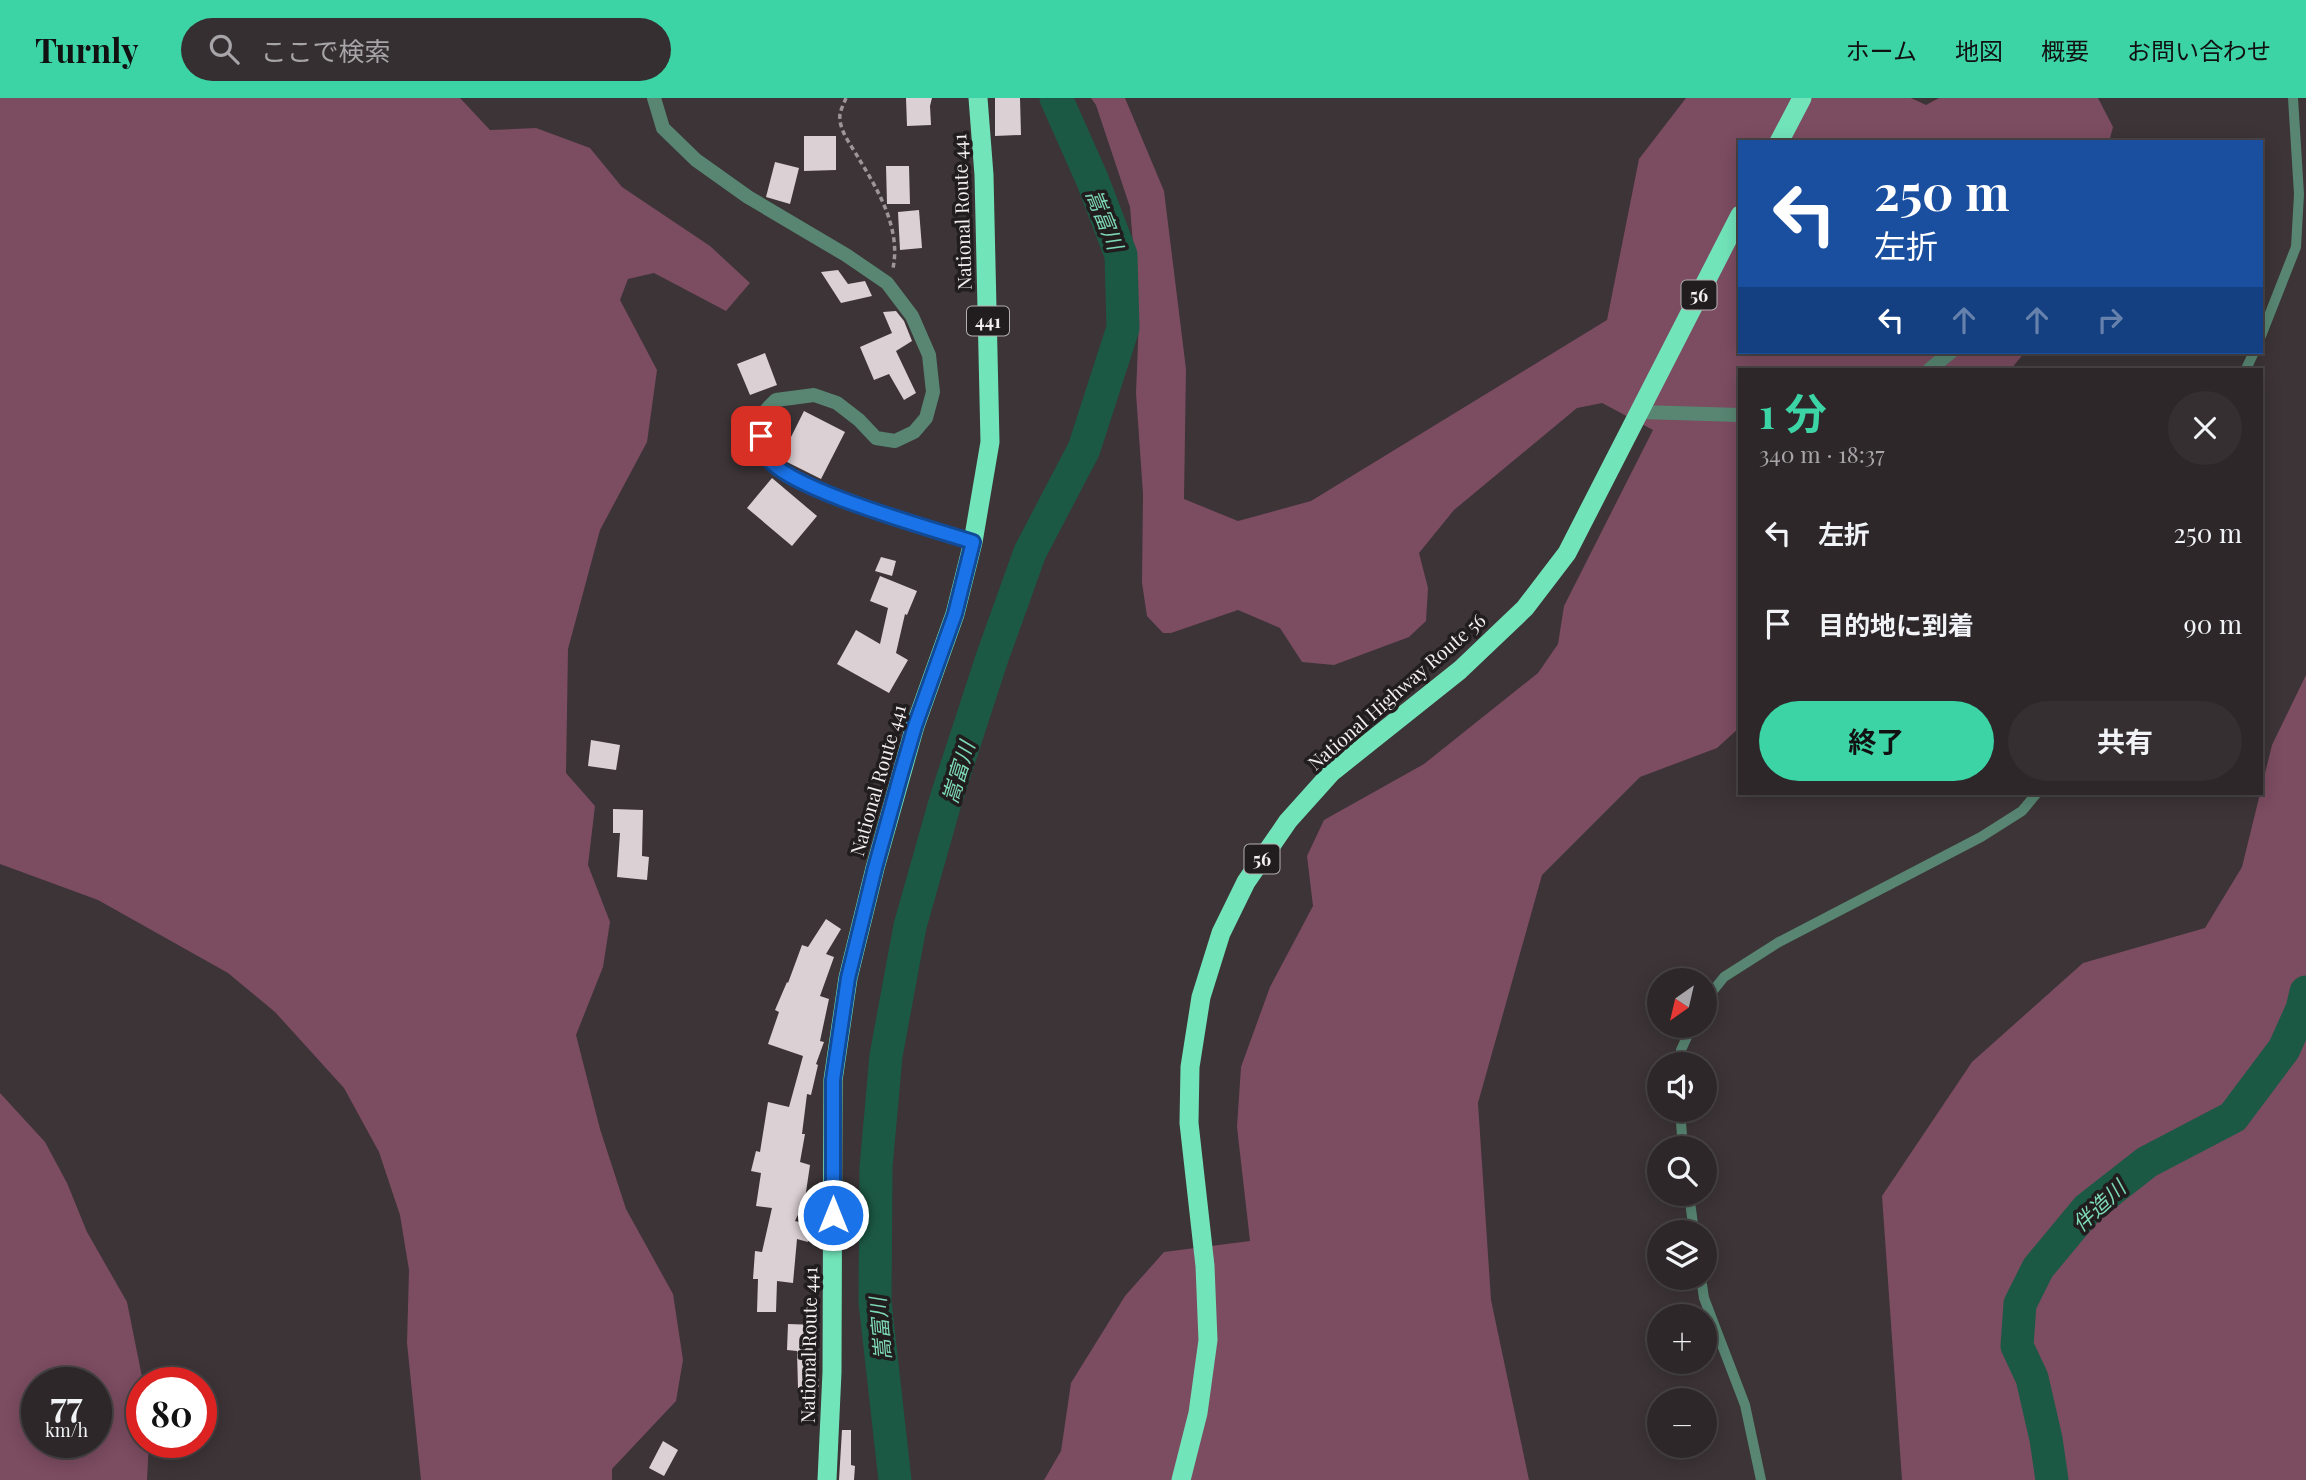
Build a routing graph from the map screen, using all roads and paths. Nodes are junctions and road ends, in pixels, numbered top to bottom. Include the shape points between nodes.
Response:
1 (654, 98) edge
2 (846, 98) edge
3 (978, 98) edge
4 (1802, 98) edge
5 (2292, 98) edge
6 (1780, 140) edge
7 (1738, 218) edge
8 (887, 283) junction
9 (2263, 330) edge
10 (1949, 354) edge
11 (1931, 368) edge
12 (1640, 412) junction
13 (1738, 415) edge
14 (973, 542) junction
15 (2035, 795) edge
16 (1717, 986) edge
17 (1703, 1290) edge
18 (827, 1480) edge
19 (1181, 1480) edge
20 (1761, 1480) edge

1 - 8 street via 663,128 696,160
2 - 8 path via 840,115 844,134 892,226 895,258
3 - 14 highway, National Route 441 / 441 via 990,442
4 - 6 highway
5 - 9 lane via 2300,194 2296,247
7 - 12 highway, National Highway Route 56 / 56
8 - 14 street via 912,316 929,355 933,392 926,418 914,432 895,441 876,438 837,403 814,395 776,400 765,412 761,436 767,458 797,481
10 - 11 street
12 - 13 street
12 - 19 highway, National Highway Route 56 / 56 via 1567,553 1525,608 1460,670 1332,772 1287,821 1246,882 1221,933 1201,997 1190,1067 1189,1123 1208,1340 1198,1413
14 - 18 highway, National Route 441 / 441 via 955,614 900,778 848,978 833,1080
15 - 16 lane via 2022,811 1981,836 1779,942
17 - 20 lane via 1745,1405

